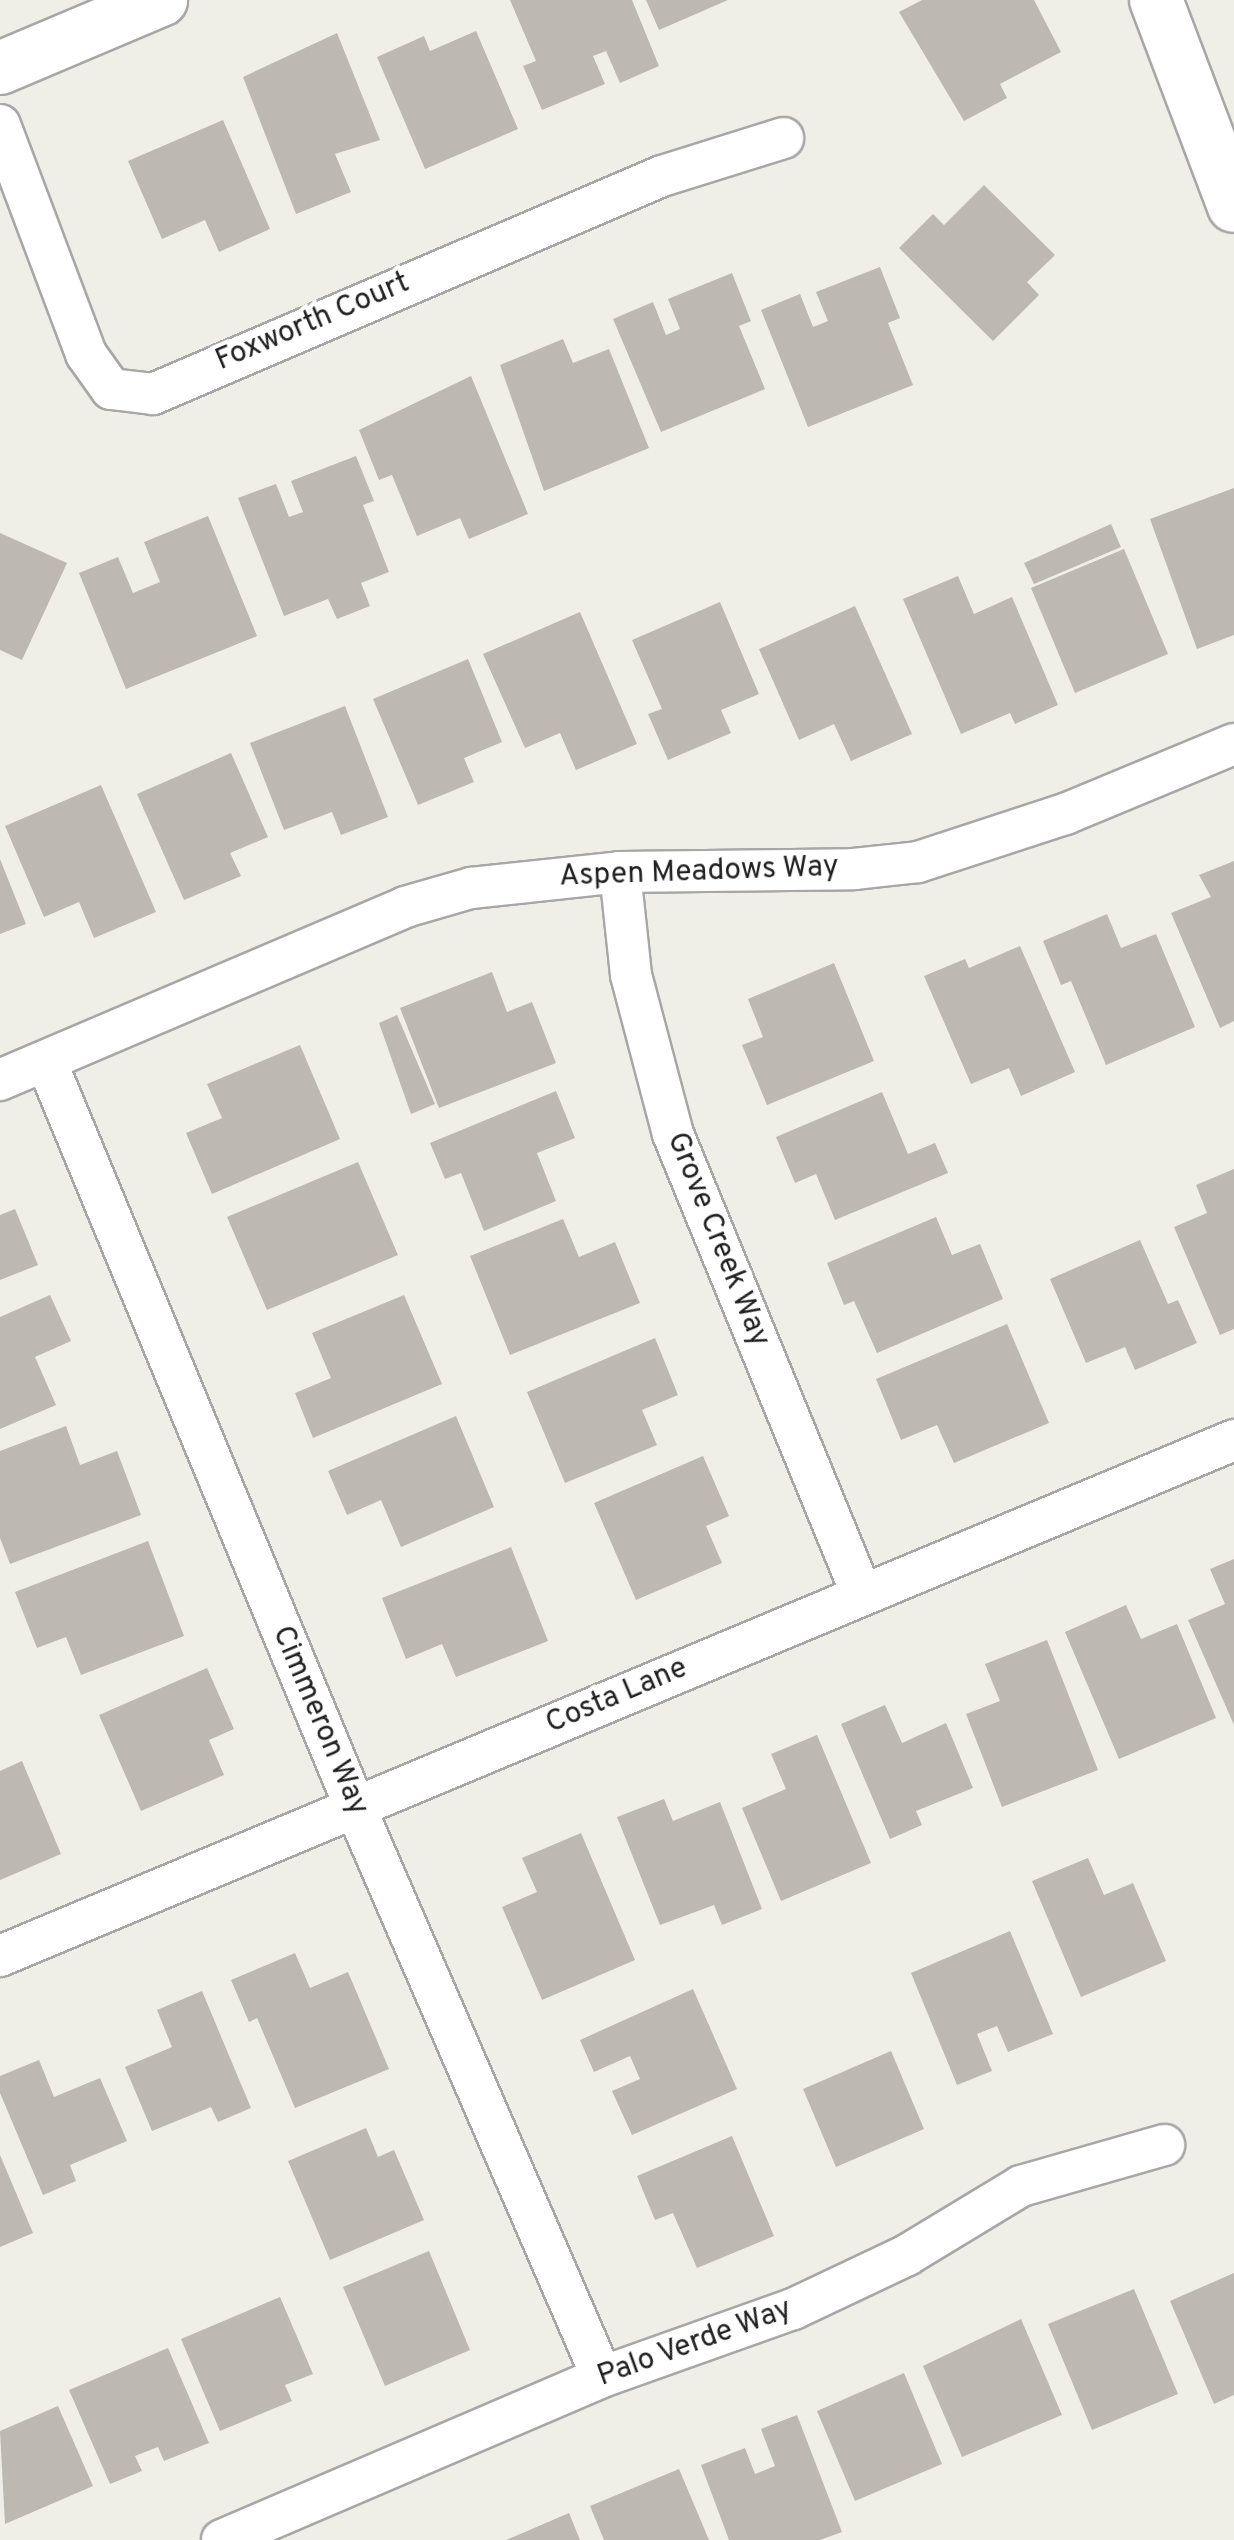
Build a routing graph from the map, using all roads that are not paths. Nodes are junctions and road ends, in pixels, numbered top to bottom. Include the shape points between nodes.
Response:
1 (162, 0) edge
2 (1156, 0) edge
3 (0, 68) edge
4 (0, 124) edge
5 (783, 138) dead end
6 (1228, 172) edge
7 (1234, 744) edge
8 (620, 872) junction
9 (46, 1061) junction
10 (0, 1080) edge
11 (1234, 1440) edge
12 (862, 1594) junction
13 (354, 1807) junction
14 (0, 1956) edge
15 (1164, 2145) dead end
16 (602, 2377) junction
17 (222, 2540) edge

1 - 3 street
2 - 6 street
4 - 5 street, Foxworth Court via 86,354 111,389 153,394 662,176
7 - 8 street, Aspen Meadows Way via 1064,814 918,862
8 - 9 street, Aspen Meadows Way via 471,888 406,908
8 - 12 street, Grove Creek Way via 631,974 673,1134
9 - 10 street, Aspen Meadows Way
9 - 13 street, Cimmeron Way
11 - 12 street, Costa Lane
12 - 13 street, Costa Lane
13 - 14 street, Costa Lane
13 - 16 street, Cimmeron Way
15 - 16 street, Palo Verde Way via 1021,2186 907,2255 793,2309
16 - 17 street, Palo Verde Way

